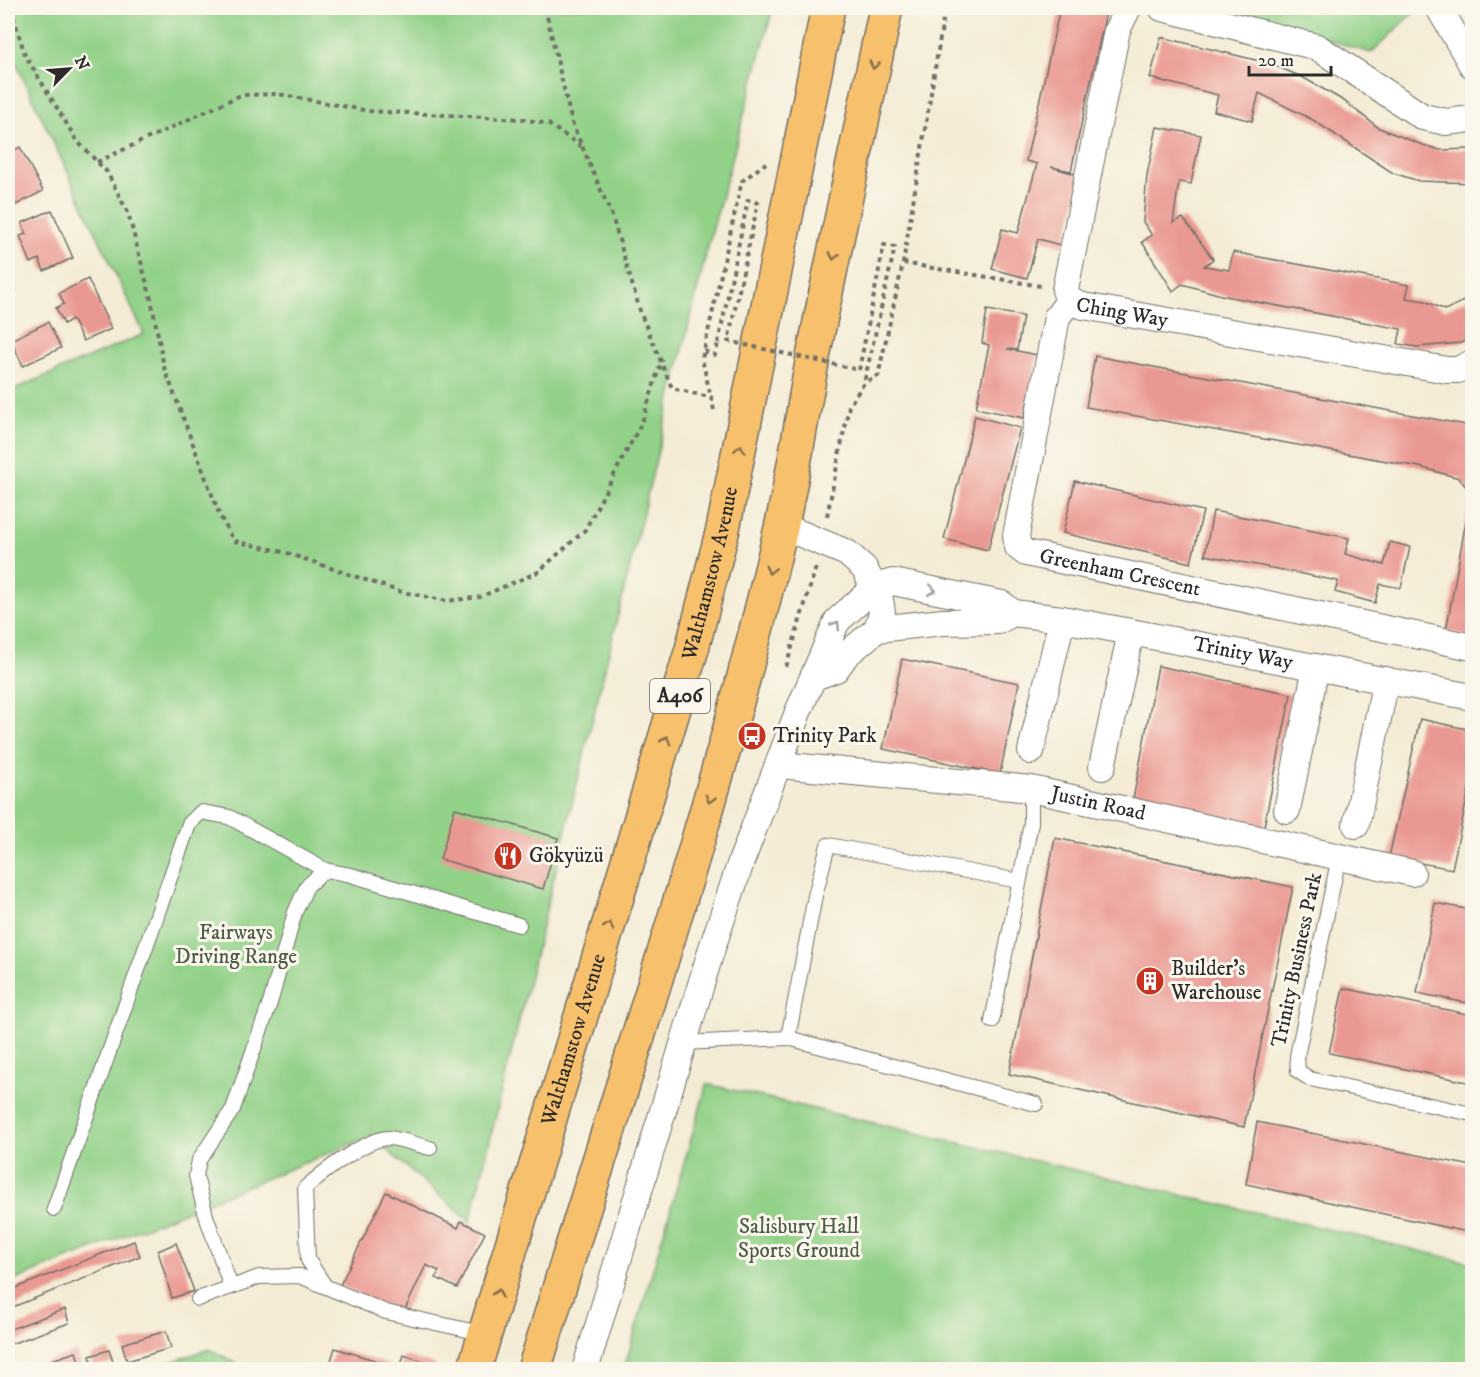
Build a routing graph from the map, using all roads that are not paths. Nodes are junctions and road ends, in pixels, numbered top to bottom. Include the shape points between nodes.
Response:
1 (828, 8) edge
2 (886, 8) edge
3 (1128, 8) edge
4 (1162, 8) edge
5 (1439, 8) edge
6 (1473, 65) edge
7 (1473, 119) edge
8 (1067, 295) junction
9 (1473, 363) edge
10 (782, 526) junction
11 (874, 587) junction
12 (1013, 613) junction
13 (1062, 619) junction
14 (877, 629) junction
15 (1131, 632) junction
16 (1473, 647) edge
17 (1316, 668) junction
18 (814, 677) junction
19 (1386, 680) junction
20 (1473, 697) edge
21 (1031, 751) dead end
22 (780, 765) junction
23 (1102, 767) dead end
24 (1031, 789) junction
25 (1287, 810) dead end
26 (1356, 825) dead end
27 (1339, 857) junction
28 (325, 870) junction
29 (1412, 873) dead end
30 (1019, 882) junction
31 (519, 925) dead end
32 (992, 1021) dead end
33 (788, 1038) junction
34 (683, 1043) junction
35 (1036, 1104) dead end
36 (1473, 1114) edge
37 (430, 1148) dead end
38 (54, 1209) dead end
39 (325, 1286) junction
40 (231, 1287) junction
41 (198, 1299) dead end
42 (485, 1334) junction
43 (474, 1370) edge
44 (534, 1370) edge
45 (585, 1370) edge

42 -> 1 highway, Walthamstow Avenue / A406 via 695,638 728,507
2 -> 10 highway, A406
3 - 8 street, Ching Way via 1117,30
4 - 7 street via 1317,47 1424,117 1446,122
5 - 6 street
8 - 9 street, Ching Way via 1447,370
8 - 16 street, Greenham Crescent via 1057,317 1016,536 1018,547 1038,555
10 - 11 street via 847,553 864,568
10 -> 44 highway, A406 via 678,914
11 -> 12 street, Trinity Way via 892,582 1002,604
11 - 14 street via 882,613
18 -> 11 street via 837,621
12 - 13 street, Trinity Way
12 - 14 street, Trinity Way via 998,621
13 - 15 street, Trinity Way
13 - 21 street
14 - 18 street via 846,655 836,669
15 - 17 street, Trinity Way
15 - 23 street
17 - 19 street, Trinity Way
17 - 25 street
18 - 22 street
19 - 20 street, Trinity Way
19 - 26 street
22 - 24 street, Justin Road
22 - 34 street via 741,861
24 - 27 street, Justin Road
24 - 30 lane via 1031,823
27 - 29 street, Justin Road
27 - 36 lane, Trinity Business Park via 1297,1056 1298,1071 1311,1079
28 - 31 lane
28 - 38 lane via 229,817 201,812 189,824
28 - 40 lane via 307,886 296,912 233,1109 198,1160 196,1176 206,1216
30 - 32 lane
30 - 33 lane via 828,845 814,896
33 - 34 lane
33 - 35 lane
34 - 45 street
37 - 39 lane via 387,1138 328,1167 305,1188 308,1260
39 - 40 lane via 300,1276 259,1277
39 - 42 lane via 386,1312
40 - 41 lane
42 - 43 highway, Walthamstow Avenue / A406

